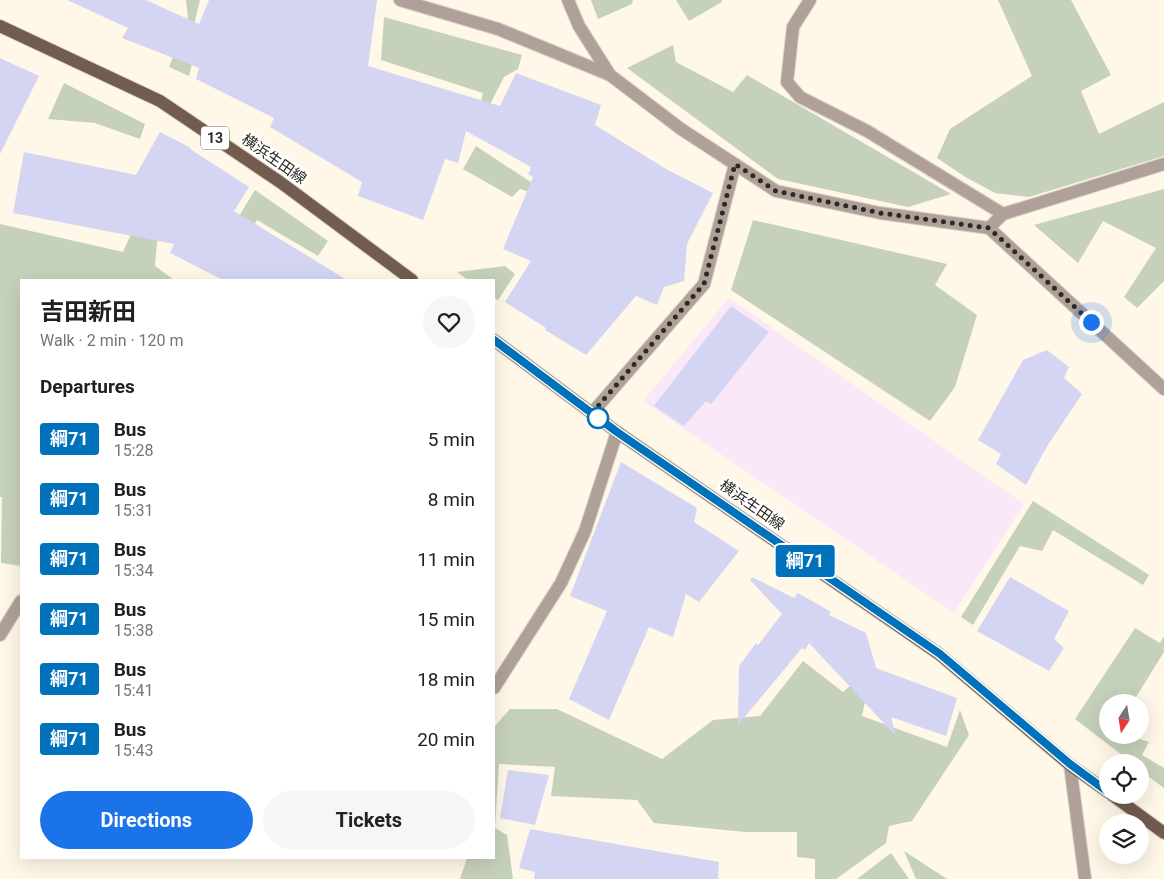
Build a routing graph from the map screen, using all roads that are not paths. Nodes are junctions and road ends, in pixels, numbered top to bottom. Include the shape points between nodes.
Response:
1 (400, 0) edge
2 (568, 0) edge
3 (810, 0) edge
4 (0, 26) edge
5 (610, 75) junction
6 (735, 164) junction
7 (1164, 164) edge
8 (1003, 214) junction
9 (989, 228) junction
10 (411, 279) edge
11 (495, 341) edge
12 (1164, 389) edge
13 (592, 413) junction
14 (617, 432) junction
15 (20, 604) edge
16 (0, 635) edge
17 (495, 686) edge
18 (1070, 764) junction
19 (1099, 785) edge
20 (1124, 804) edge
21 (1164, 833) edge
22 (1085, 879) edge

1 - 5 street via 498,29
2 - 5 street via 578,26
3 - 8 street via 793,27 787,82 800,97 867,130
4 - 10 main road, 横浜生田線 / 13 via 160,101 280,182
5 - 6 street via 681,129
6 - 9 street via 776,191 880,213
6 - 13 street via 704,284
7 - 8 street
8 - 9 street
9 - 12 street
11 - 13 main road, 横浜生田線
13 - 14 main road, 横浜生田線
14 - 17 street via 586,531 561,584
14 - 18 main road, 横浜生田線 via 940,654
15 - 16 street
18 - 19 main road, 横浜生田線
18 - 22 street
20 - 21 main road

